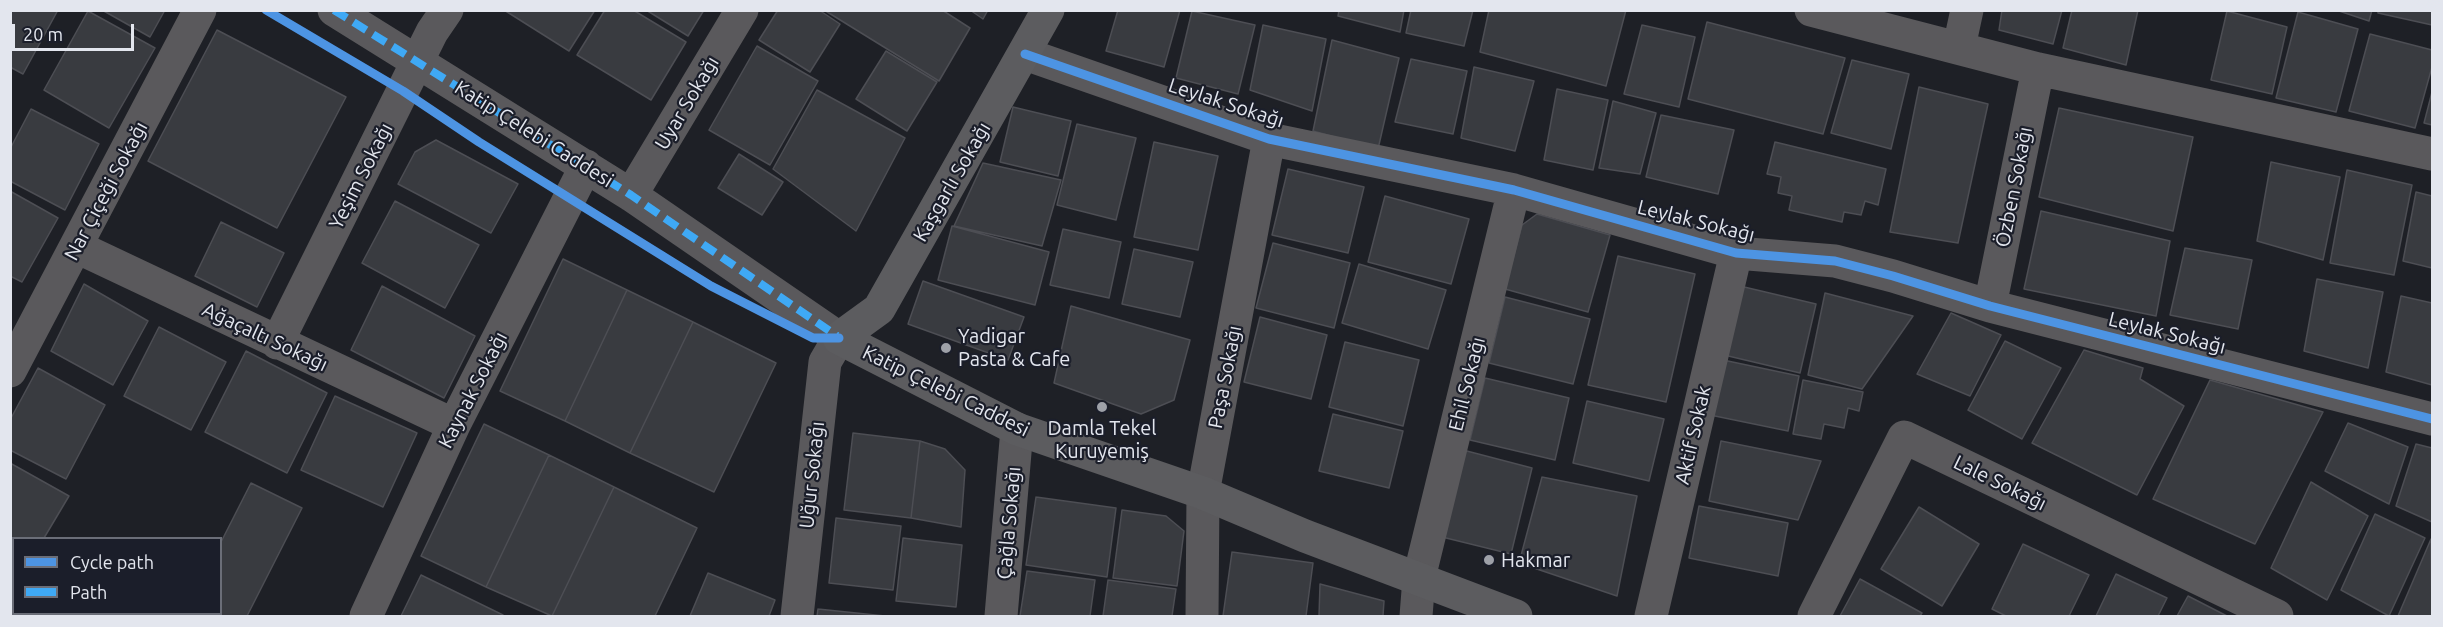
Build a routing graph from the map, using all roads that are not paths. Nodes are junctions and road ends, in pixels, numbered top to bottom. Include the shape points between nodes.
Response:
1 (200, 10) edge
2 (334, 10) edge
3 (447, 10) edge
4 (742, 10) edge
5 (1048, 10) edge
6 (1811, 10) edge
7 (1967, 10) edge
8 (1959, 47) junction
9 (1025, 54) junction
10 (417, 62) junction
11 (2037, 69) junction
12 (1269, 139) junction
13 (2433, 154) edge
14 (586, 166) junction
15 (1514, 190) junction
16 (631, 195) junction
17 (77, 247) junction
18 (1736, 254) junction
19 (1990, 306) junction
20 (839, 338) junction
21 (277, 343) junction
22 (10, 371) edge
23 (2433, 420) edge
24 (454, 425) junction
25 (1017, 429) junction
26 (1203, 493) junction
27 (1419, 578) junction
28 (366, 616) edge
29 (797, 616) edge
30 (1001, 616) edge
31 (1202, 616) edge
32 (1416, 616) edge
33 (1516, 616) edge
34 (1651, 616) edge
35 (1814, 616) edge
36 (2277, 616) edge

1 - 17 street, Nar Çiçeği Sokağı
2 - 10 street, Katip Çelebi Caddesi
3 - 10 street, Yeşim Sokağı
4 - 16 street, Uyar Sokağı
5 - 9 street, Kaşgarlı Sokağı
6 - 8 street
7 - 8 street
8 - 11 street
9 - 12 street, Leylak Sokağı
9 - 20 street, Kaşgarlı Sokağı via 879,309
10 - 14 street, Katip Çelebi Caddesi
10 - 21 street, Yeşim Sokağı
11 - 13 street
11 - 19 street, Özben Sokağı
12 - 15 street, Leylak Sokağı
12 - 26 street, Paşa Sokağı
14 - 16 street, Katip Çelebi Caddesi
14 - 24 street, Kaynak Sokağı
15 - 18 street, Leylak Sokağı
15 - 27 street, Ehil Sokağı
16 - 20 street, Katip Çelebi Caddesi
17 - 21 street, Ağaçaltı Sokağı
17 - 22 street, Nar Çiçeği Sokağı
18 - 19 street, Leylak Sokağı via 1835,261
18 - 34 street, Aktif Sokak
19 - 23 street, Leylak Sokağı
20 - 25 street, Katip Çelebi Caddesi
20 - 29 street, Uğur Sokağı via 825,362
21 - 24 street, Ağaçaltı Sokağı
24 - 28 street, Kaynak Sokağı
25 - 26 street, Katip Çelebi Caddesi
25 - 30 street, Çağla Sokağı
26 - 27 street, Katip Çelebi Caddesi
26 - 31 street, Paşa Sokağı
27 - 32 street, Ehil Sokağı
27 - 33 street, Katip Çelebi Caddesi
35 - 36 street, Lale Sokağı via 1904,437

